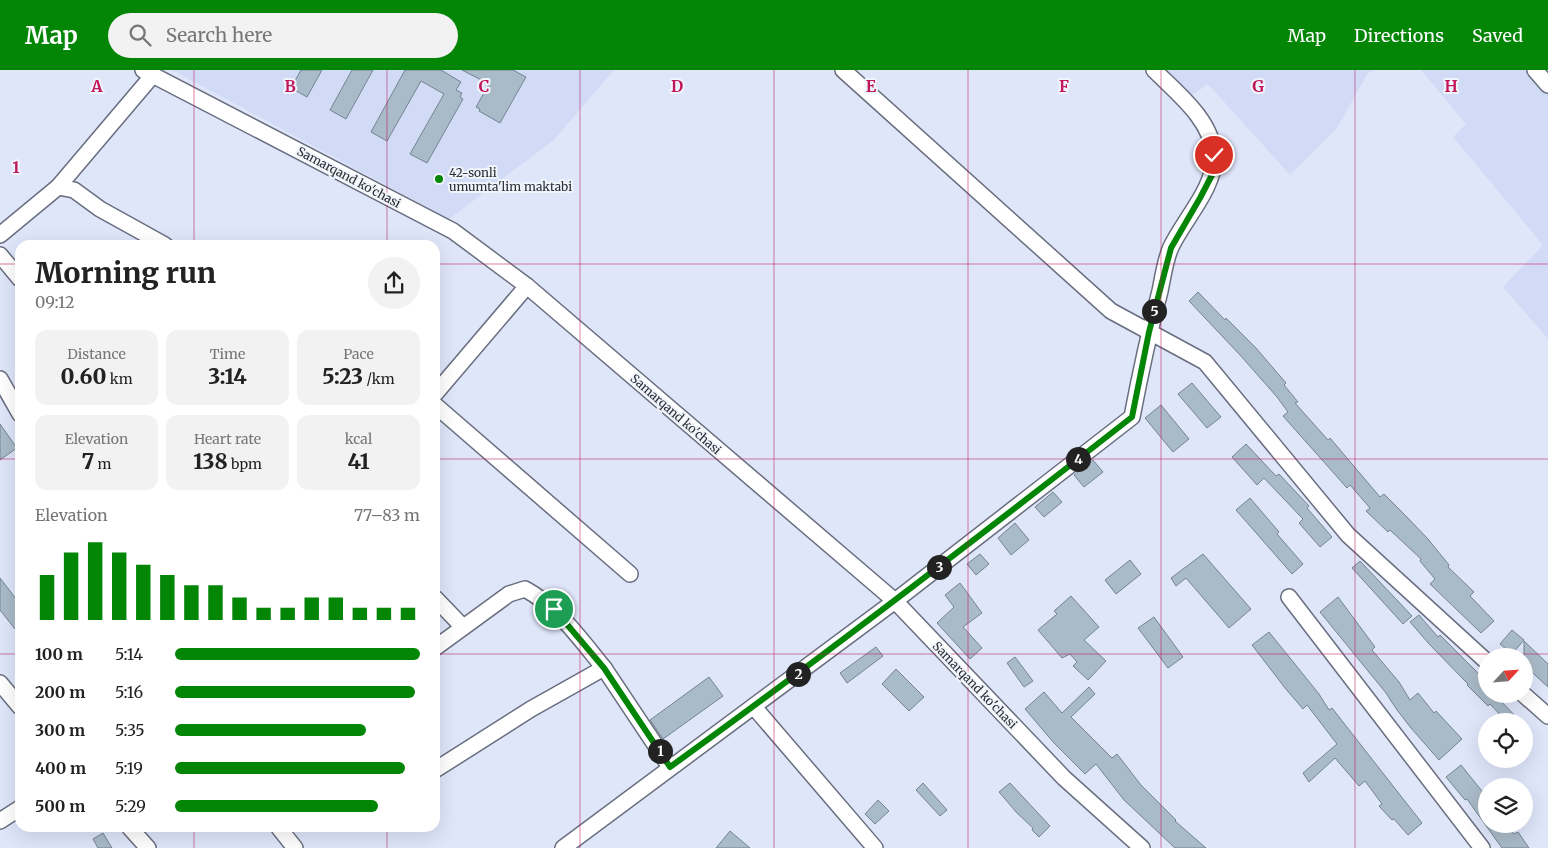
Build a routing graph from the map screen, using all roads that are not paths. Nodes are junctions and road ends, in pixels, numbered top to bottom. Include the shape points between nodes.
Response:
1 (843, 70) edge
2 (1154, 70) edge
3 (1535, 70) edge
4 (148, 73) edge
5 (1548, 85) edge
6 (58, 187) junction
7 (0, 235) edge
8 (156, 240) edge
9 (0, 255) edge
10 (15, 273) edge
11 (527, 286) junction
12 (1149, 332) junction
13 (0, 379) edge
14 (440, 388) edge
15 (15, 405) edge
16 (440, 410) edge
17 (630, 574) dead end
18 (1289, 597) dead end
19 (895, 601) junction
20 (440, 603) edge
21 (463, 627) junction
22 (440, 644) edge
23 (1478, 654) edge
24 (604, 668) junction
25 (0, 683) edge
26 (15, 701) edge
27 (1533, 703) edge
28 (754, 707) junction
29 (1548, 716) edge
30 (440, 767) edge
31 (670, 767) junction
32 (15, 811) edge
33 (0, 821) edge
34 (134, 832) edge
35 (282, 832) edge
36 (148, 848) edge
37 (295, 848) edge
38 (563, 848) edge
39 (875, 848) edge
40 (1142, 848) edge
41 (1482, 848) edge

1 - 12 street via 1111,312
2 - 12 street via 1192,108 1208,132 1214,155 1212,175 1171,248
3 - 5 street
4 - 6 street
4 - 11 street, Samarqand ko'chasi via 453,231
6 - 7 street
6 - 8 street via 74,190 100,209
9 - 10 street
11 - 14 street
11 - 19 street, Samarqand ko'chasi
12 - 19 street via 1132,417
12 - 23 street via 1205,362 1348,535
13 - 15 street
16 - 17 street
18 - 41 street
19 - 28 street
19 - 40 street, Samarqand ko'chasi via 1064,778
20 - 21 street
21 - 22 street
21 - 24 street via 508,594 524,589 554,609
24 - 30 street via 531,709
24 - 31 street
25 - 26 street
27 - 29 street
28 - 31 street
28 - 39 street
31 - 38 street
32 - 33 street
34 - 36 street
35 - 37 street

